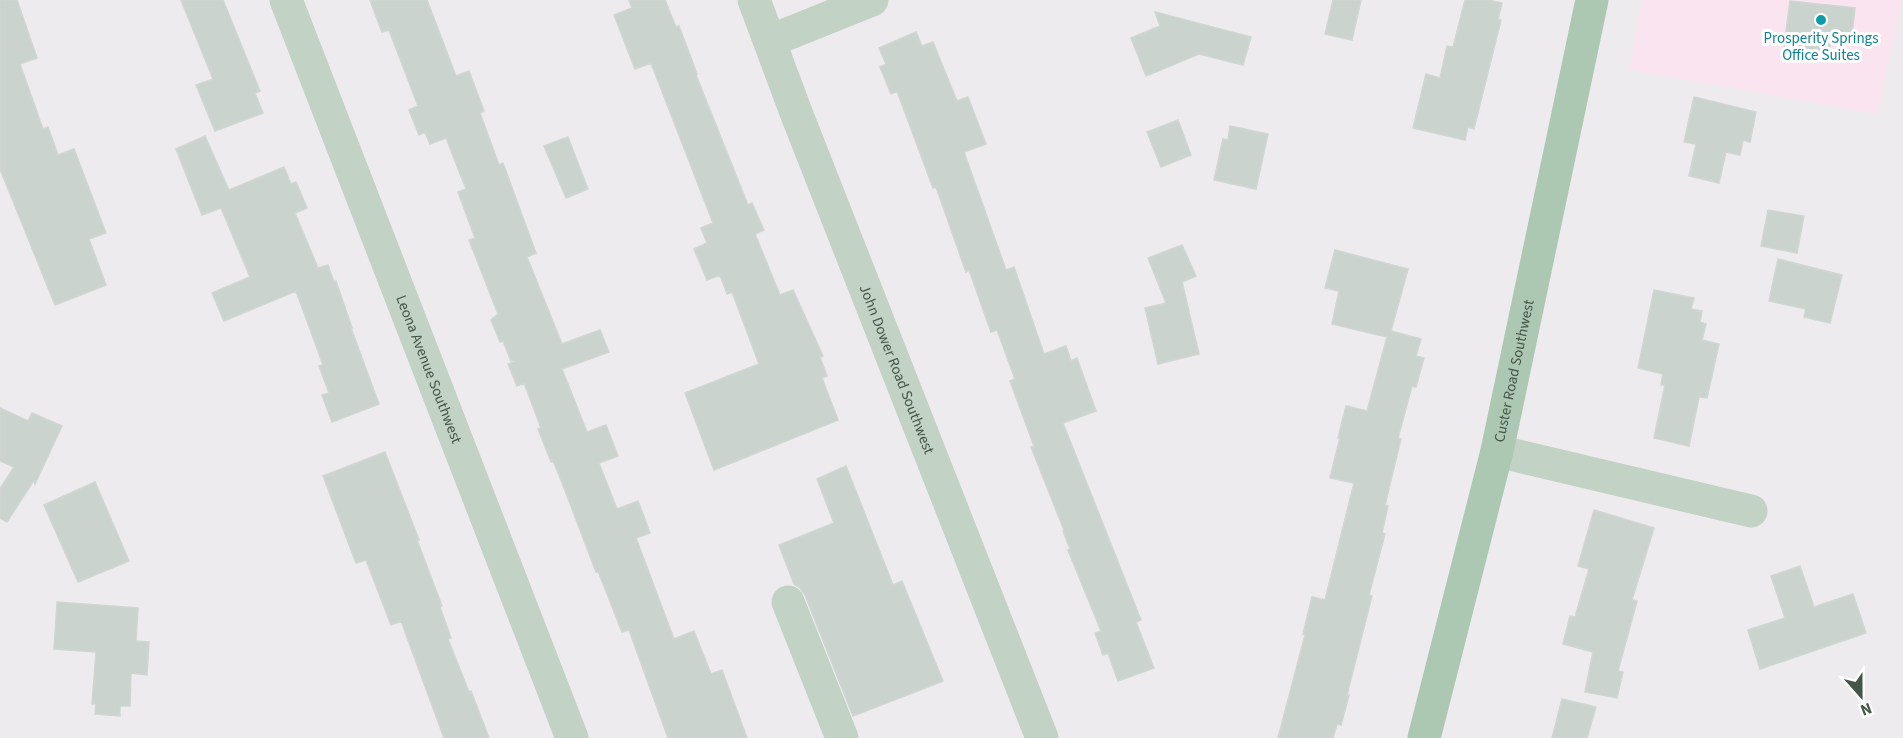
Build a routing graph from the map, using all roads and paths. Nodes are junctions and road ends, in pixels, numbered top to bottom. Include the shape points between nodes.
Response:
1 (286, 0) edge
2 (754, 0) edge
3 (872, 0) edge
4 (1592, 0) edge
5 (770, 41) junction
6 (1497, 451) junction
7 (1751, 511) dead end
8 (788, 602) dead end
9 (572, 738) edge
10 (842, 738) edge
11 (1042, 738) edge
12 (1424, 738) edge

1 - 9 street, Leona Avenue Southwest
2 - 5 street, John Dower Road Southwest
3 - 5 street
4 - 6 main road, Custer Road Southwest
5 - 11 street, John Dower Road Southwest
6 - 7 street
6 - 12 main road, Custer Road Southwest
8 - 10 street

